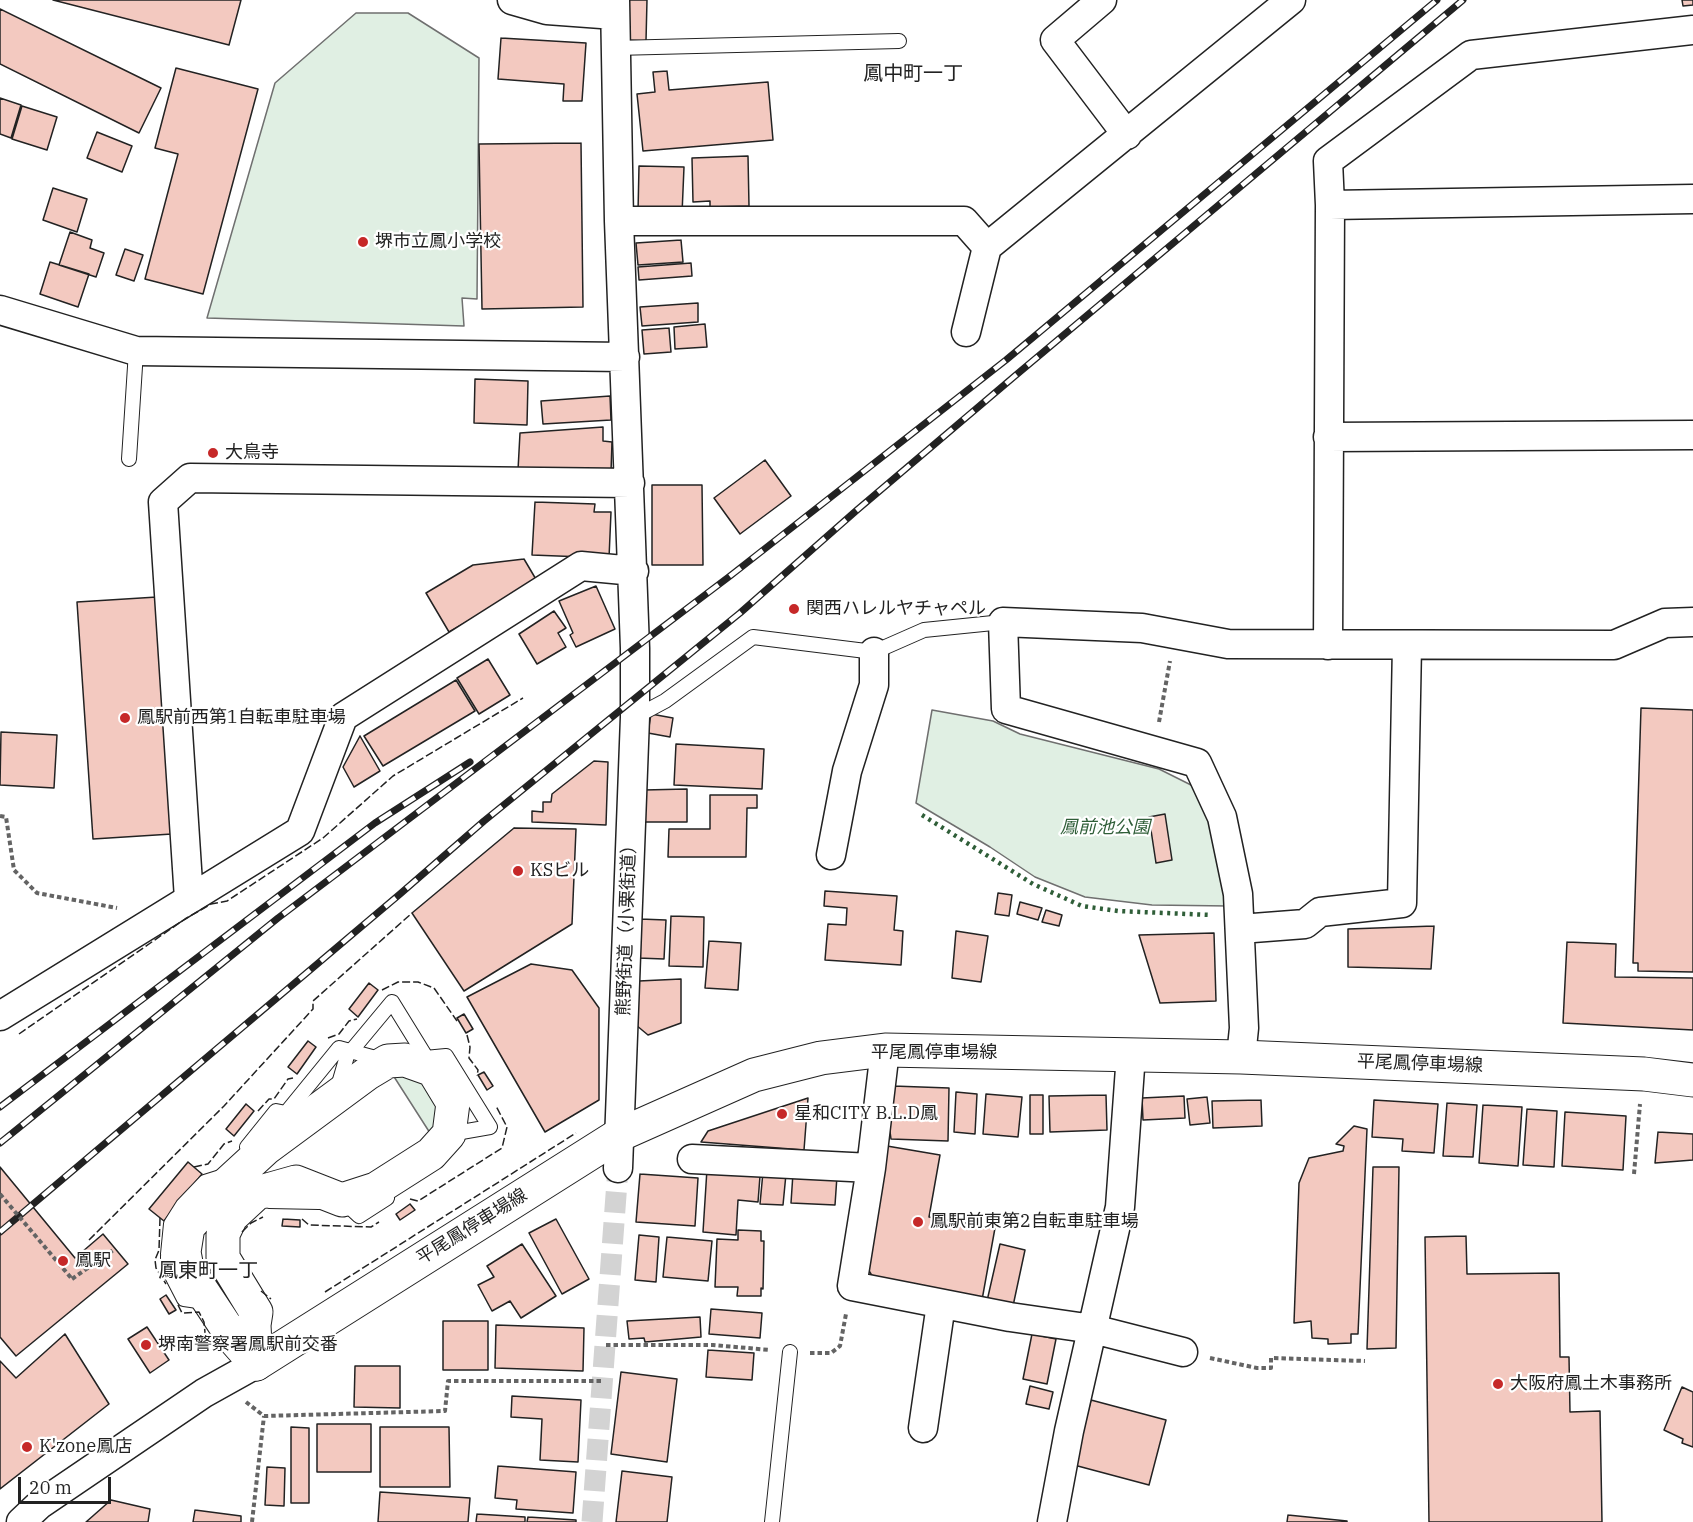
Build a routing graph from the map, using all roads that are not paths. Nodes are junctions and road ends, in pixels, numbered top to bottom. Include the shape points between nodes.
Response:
1 (512, 0) edge
2 (1102, 0) edge
3 (1291, 0) edge
4 (615, 8) edge
5 (1693, 30) edge
6 (898, 41) dead end
7 (615, 48) junction
8 (1127, 135) junction
9 (1693, 199) edge
10 (1330, 205) junction
11 (619, 221) junction
12 (987, 248) junction
13 (0, 310) edge
14 (966, 332) dead end
15 (136, 351) junction
16 (625, 357) junction
17 (1693, 435) edge
18 (1328, 436) junction
19 (129, 459) dead end
20 (630, 483) junction
21 (634, 571) junction
22 (1003, 622) junction
23 (1693, 622) edge
24 (1328, 645) junction
25 (1407, 645) junction
26 (874, 652) junction
27 (635, 717) junction
28 (831, 855) dead end
29 (189, 899) junction
30 (1240, 929) junction
31 (0, 1016) edge
32 (885, 1050) junction
33 (351, 1051) junction
34 (1131, 1054) junction
35 (1241, 1057) junction
36 (413, 1063) junction
37 (1693, 1080) edge
38 (335, 1097) junction
39 (286, 1113) junction
40 (619, 1134) junction
41 (692, 1159) dead end
42 (618, 1168) tunnel mouth
43 (871, 1168) junction
44 (236, 1182) junction
45 (409, 1184) dead end
46 (342, 1200) junction
47 (188, 1227) junction
48 (168, 1256) junction
49 (210, 1302) junction
50 (941, 1304) junction
51 (1093, 1329) junction
52 (790, 1352) road end
53 (1183, 1352) road end
54 (256, 1364) junction
55 (924, 1428) dead end
56 (21, 1522) edge
57 (772, 1522) edge
58 (1052, 1522) edge

1 - 4 street via 547,10
2 - 8 street via 1055,40
3 - 8 street
4 - 7 street
5 - 10 street via 1471,55 1328,161
6 - 7 lane
7 - 11 street
8 - 12 street
9 - 10 street
10 - 18 street
11 - 12 street via 964,221
11 - 16 street
12 - 14 street
13 - 15 street
15 - 16 street
15 - 19 lane
16 - 20 street
17 - 18 street
18 - 24 street
20 - 21 street
20 - 29 street via 190,478 163,502
21 - 27 street, 熊野街道（小栗街道）
21 - 29 street via 582,566 343,717 300,831
22 - 24 street via 1142,628 1228,644
22 - 26 lane via 924,630
22 - 30 street via 1006,709 1197,763 1222,817 1238,894
23 - 25 street via 1665,623 1614,645
24 - 25 street
25 - 30 street via 1402,903 1320,912 1305,924
26 - 27 lane via 753,637 665,701
26 - 28 street via 874,685 847,771
27 - 40 street, 熊野街道（小栗街道）
29 - 31 street
30 - 35 street via 1244,1028
32 - 34 main road, 平尾鳳停車場線
32 - 40 main road, 平尾鳳停車場線 via 821,1058 754,1075
32 - 43 street
33 - 36 lane
33 - 36 lane via 392,1002
33 - 38 lane
33 - 39 lane via 339,1048
34 - 35 main road, 平尾鳳停車場線
34 - 51 street via 1120,1207
35 - 37 main road, 平尾鳳停車場線 via 1644,1074
36 - 38 main road via 368,1073
36 - 46 main road via 453,1103 436,1153 376,1189
38 - 44 main road
39 - 44 lane
39 - 44 lane via 276,1111
40 - 42 street, 熊野街道（小栗街道）
40 - 54 main road, 平尾鳳停車場線
41 - 43 street
43 - 50 street via 852,1286
44 - 46 main road via 257,1193 296,1182
44 - 47 main road
44 - 48 lane via 205,1182 183,1205 171,1224
44 - 54 main road via 222,1234 223,1258 256,1312
45 - 46 lane via 359,1216
47 - 48 lane
47 - 49 main road via 184,1252 187,1268
48 - 49 lane via 168,1268 184,1299
49 - 54 main road
50 - 51 street
50 - 55 street
51 - 53 street
51 - 58 street
52 - 57 lane
54 - 56 street via 204,1393 39,1505

